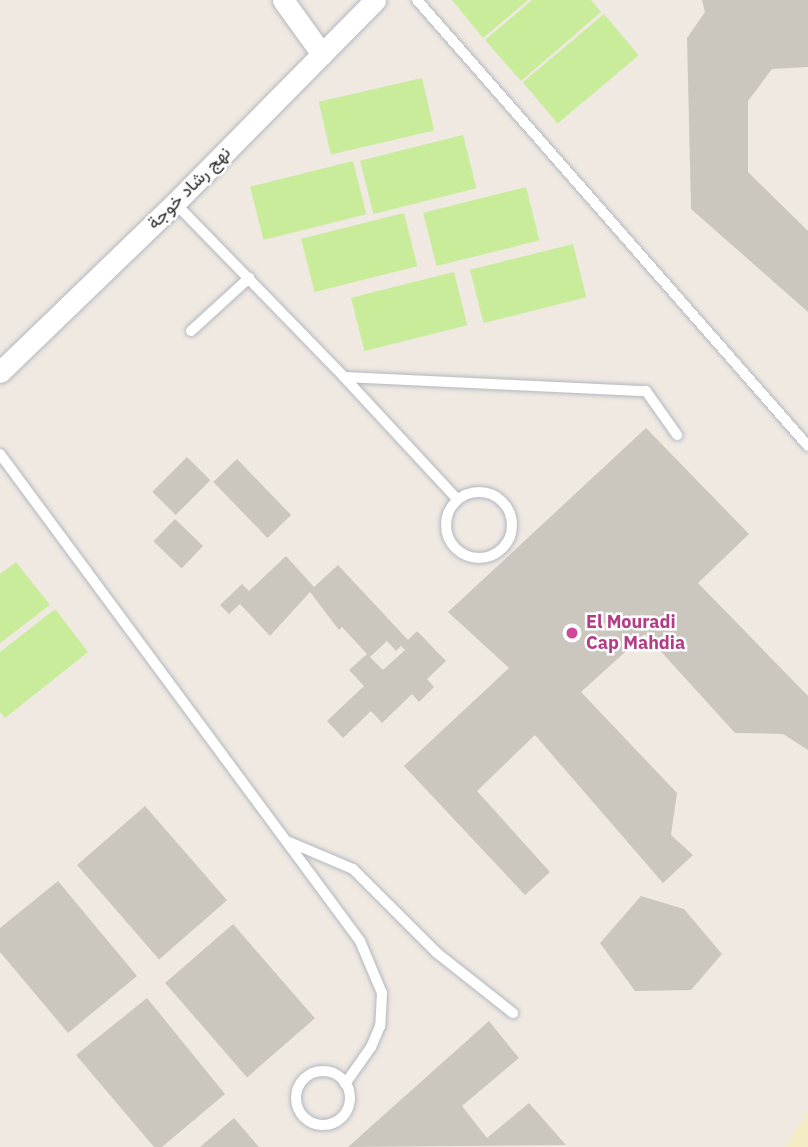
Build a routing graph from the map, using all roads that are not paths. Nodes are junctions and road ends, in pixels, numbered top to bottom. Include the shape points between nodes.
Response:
1 (283, 0) edge
2 (375, 0) edge
3 (417, 0) edge
4 (322, 54) junction
5 (175, 204) junction
6 (249, 278) junction
7 (191, 331) dead end
8 (0, 372) edge
9 (344, 377) junction
10 (677, 435) dead end
11 (808, 446) edge
12 (0, 454) edge
13 (457, 499) junction
14 (285, 840) junction
15 (513, 1013) dead end
16 (345, 1084) junction

1 - 4 street
2 - 4 street, نهج رشاد خوجة
3 - 11 lane
4 - 5 street, نهج رشاد خوجة
5 - 6 lane
5 - 8 street, نهج رشاد خوجة
6 - 7 lane
6 - 9 lane
9 - 10 lane via 646,391
9 - 13 lane
12 - 14 lane
13 - 13 lane via 446,517 453,546 480,559 501,550 509,541 512,519 500,499 479,491
14 - 15 lane via 353,869 437,953
14 - 16 lane via 360,942 382,993 380,1026
16 - 16 lane via 331,1073 307,1077 297,1090 302,1115 316,1125 342,1118 350,1102

